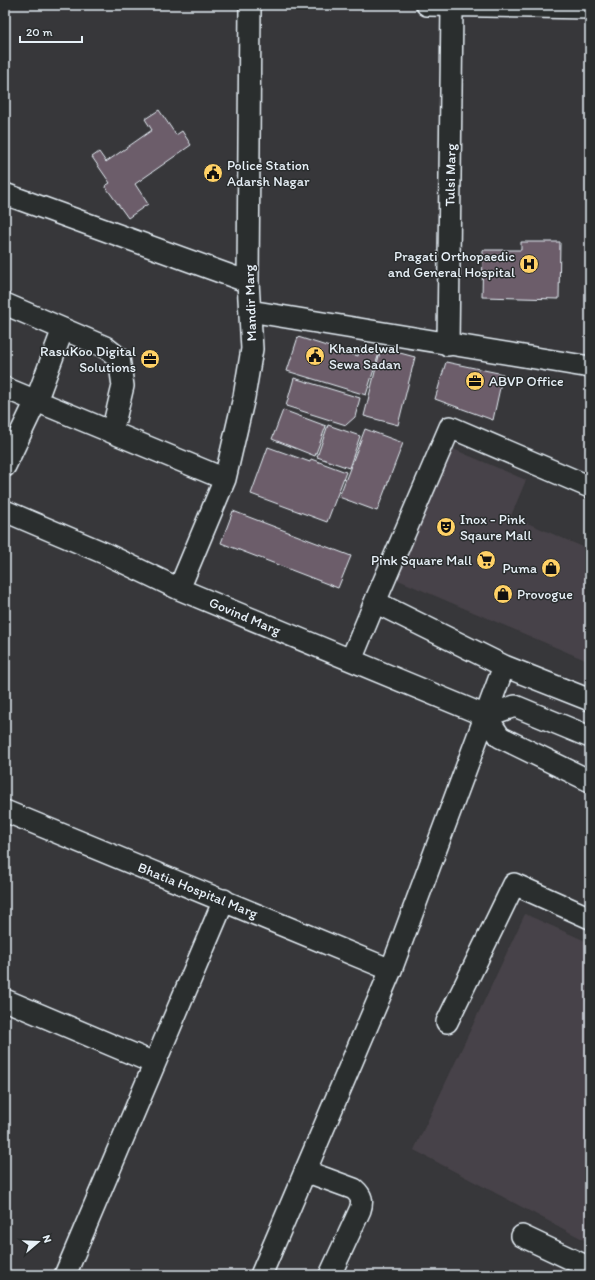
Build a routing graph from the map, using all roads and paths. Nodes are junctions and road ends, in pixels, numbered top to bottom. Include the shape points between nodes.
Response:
1 (250, 5) edge
2 (427, 5) edge
3 (452, 6) edge
4 (590, 8) edge
5 (5, 194) edge
6 (248, 282) junction
7 (5, 304) edge
8 (250, 311) junction
9 (63, 329) junction
10 (448, 345) junction
11 (590, 367) edge
12 (5, 388) edge
13 (36, 401) junction
14 (112, 432) junction
15 (5, 466) edge
16 (225, 479) junction
17 (590, 487) edge
18 (5, 511) edge
19 (180, 589) junction
20 (375, 602) junction
21 (351, 660) junction
22 (504, 666) junction
23 (590, 700) edge
24 (486, 716) junction
25 (590, 737) edge
26 (590, 781) edge
27 (5, 811) edge
28 (224, 900) junction
29 (590, 918) edge
30 (391, 970) junction
31 (5, 1000) edge
32 (447, 1022) dead end
33 (154, 1063) junction
34 (305, 1171) junction
35 (522, 1236) dead end
36 (590, 1268) edge
37 (66, 1275) edge
38 (261, 1275) edge
39 (330, 1275) edge

1 - 6 street, Mandir Marg
2 - 3 street
3 - 4 street
3 - 10 street, Tulsi Marg
5 - 6 street
6 - 8 street, Mandir Marg
7 - 9 street
8 - 10 street
8 - 16 street, Mandir Marg via 252,349
9 - 13 street
9 - 14 street via 105,347 119,358 123,386
10 - 11 street
12 - 13 street
13 - 14 street
13 - 15 street
14 - 16 street
16 - 19 street, Mandir Marg
17 - 20 street via 450,427
18 - 19 street, Govind Marg
19 - 21 street, Govind Marg
20 - 21 street
20 - 22 street
21 - 24 street, Govind Marg
22 - 23 street
22 - 24 street
24 - 25 street via 515,706
24 - 26 street via 500,737
24 - 30 street
27 - 28 street, Bhatia Hospital Marg
28 - 30 street, Bhatia Hospital Marg
28 - 33 street
29 - 32 street via 514,884
30 - 34 street
31 - 33 street
33 - 37 street
34 - 38 street
34 - 39 street via 354,1189 360,1195 362,1203
35 - 36 street

